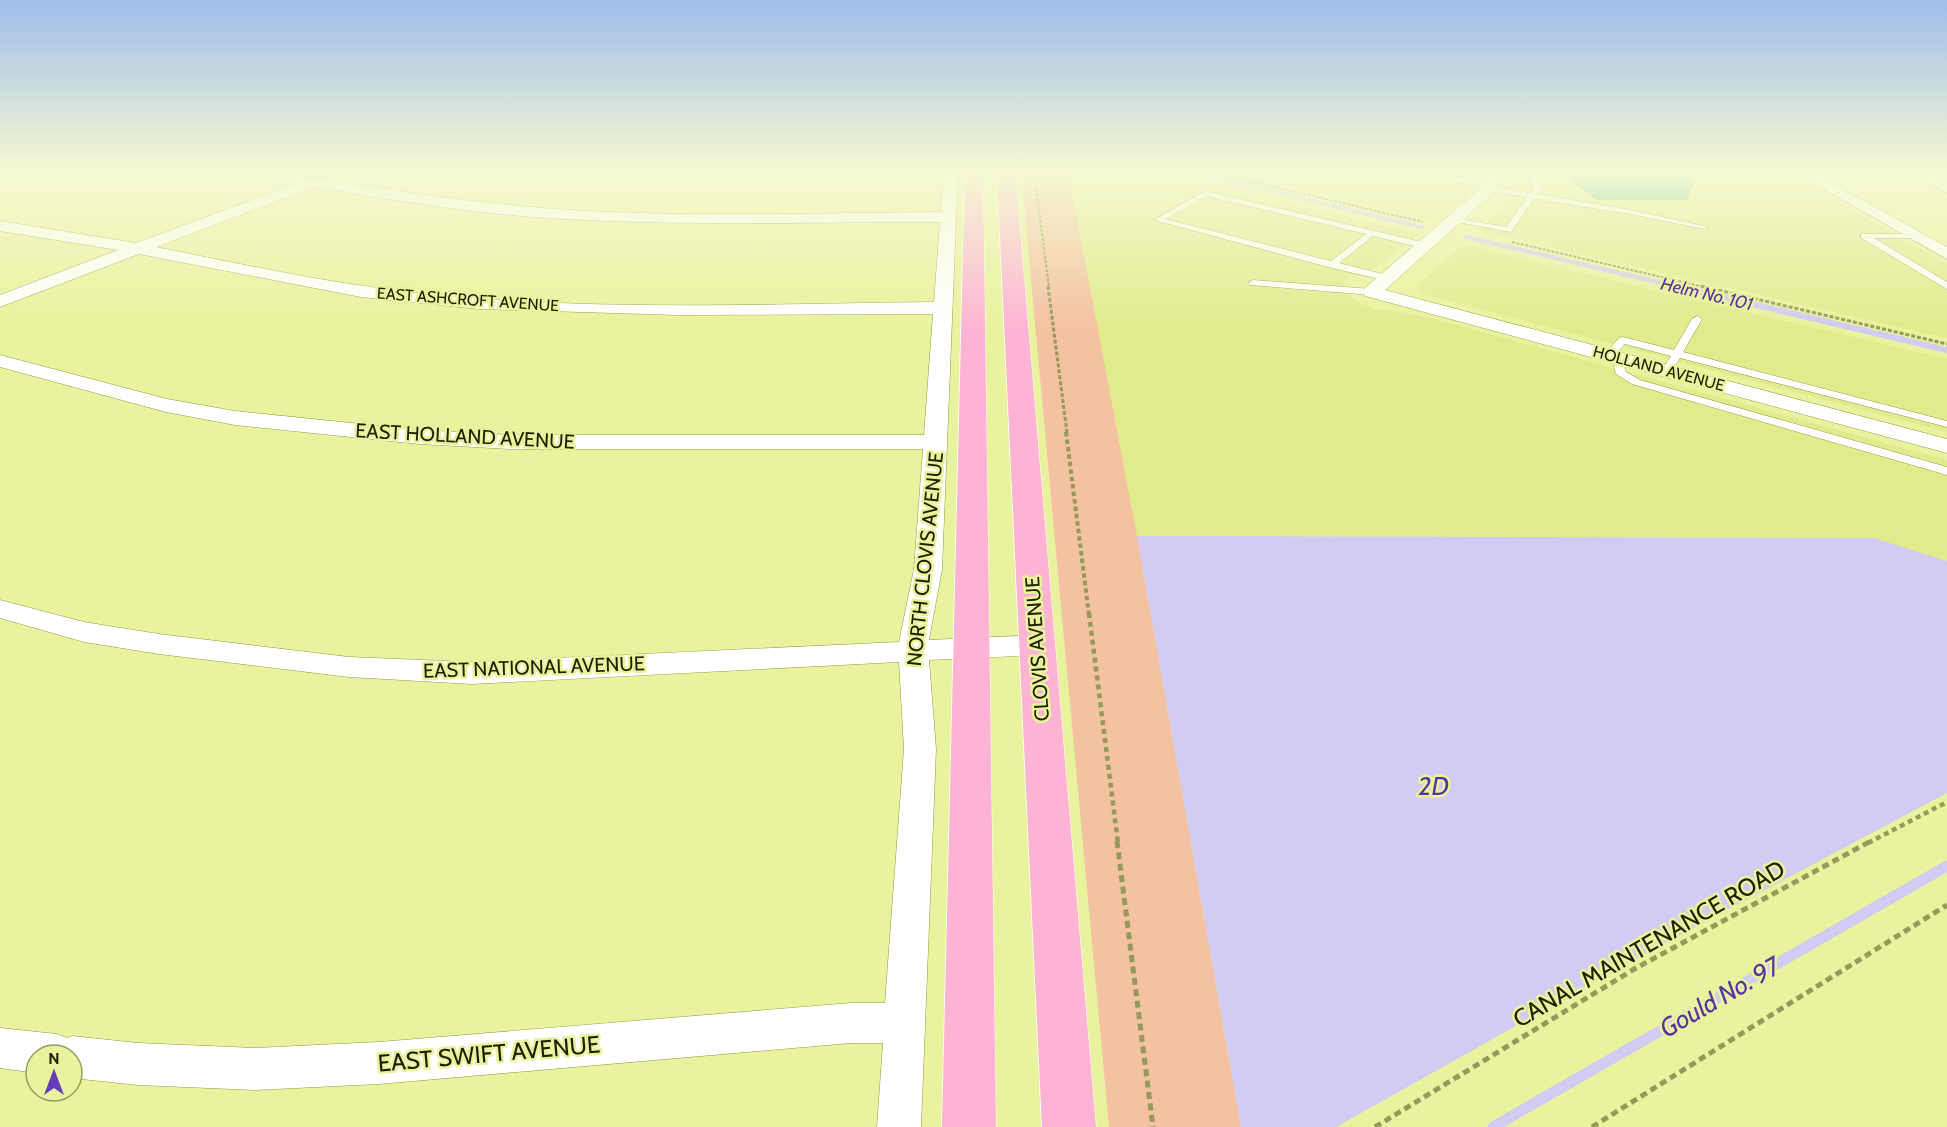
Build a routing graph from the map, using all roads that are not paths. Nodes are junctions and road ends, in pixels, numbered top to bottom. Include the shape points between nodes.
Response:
1 (203, 224) edge
2 (948, 224) edge
3 (974, 224) edge
4 (1009, 224) edge
5 (1172, 224) edge
6 (1333, 224) edge
7 (1453, 224) joint
8 (1513, 224) edge
9 (1687, 224) edge
10 (1893, 224) edge
11 (0, 226) edge
12 (1704, 227) dead end
13 (1372, 233) junction
14 (1915, 236) junction
15 (1426, 246) junction
16 (138, 248) junction
17 (1947, 254) edge
18 (1331, 265) junction
19 (1388, 278) junction
20 (1253, 283) dead end
21 (1947, 286) edge
22 (1372, 292) junction
23 (0, 301) edge
24 (943, 308) junction
25 (1697, 319) dead end
26 (1617, 357) junction
27 (0, 361) edge
28 (1672, 362) junction
29 (1690, 376) junction
30 (1679, 396) junction
31 (1787, 396) junction
32 (1947, 424) edge
33 (1784, 426) junction
34 (937, 442) junction
35 (1947, 446) edge
36 (1947, 471) edge
37 (0, 609) edge
38 (1037, 645) junction
39 (971, 648) junction
40 (913, 651) junction
41 (905, 1023) junction
42 (0, 1048) edge
43 (24, 1051) edge
44 (84, 1058) edge
45 (899, 1127) edge
46 (969, 1127) edge
47 (1069, 1127) edge

1 - 16 street
2 - 24 street, NORTH CLOVIS AVENUE
3 - 39 main road
4 - 38 main road, CLOVIS AVENUE
5 - 18 lane
6 - 13 lane
7 - 8 lane via 1508,230
7 - 15 street
9 - 12 lane
10 - 14 street
11 - 16 street, EAST ASHCROFT AVENUE
13 - 15 lane
13 - 18 lane
14 - 17 street
14 - 21 lane via 1864,236
15 - 19 street
16 - 23 street
16 - 24 street, EAST ASHCROFT AVENUE via 354,291 466,302 648,309
18 - 19 lane
19 - 22 street
20 - 22 lane
22 - 26 street, HOLLAND AVENUE
24 - 34 street, NORTH CLOVIS AVENUE
25 - 28 lane
26 - 28 street, HOLLAND AVENUE
26 - 30 lane via 1625,378
27 - 34 street, EAST HOLLAND AVENUE via 166,405 235,418 419,437 511,442
28 - 29 street, HOLLAND AVENUE
28 - 31 lane
29 - 30 lane
29 - 31 street, HOLLAND AVENUE
30 - 33 lane
31 - 32 lane
31 - 33 lane
31 - 35 street, HOLLAND AVENUE
33 - 36 lane
34 - 40 street, NORTH CLOVIS AVENUE via 928,569
37 - 40 street, EAST NATIONAL AVENUE via 84,632 159,644 349,667 472,673
38 - 39 street, EAST NATIONAL AVENUE
38 - 47 main road, CLOVIS AVENUE
39 - 40 street, EAST NATIONAL AVENUE
39 - 46 main road
40 - 41 street, NORTH CLOVIS AVENUE via 920,748
41 - 44 street, EAST SWIFT AVENUE via 852,1023 379,1064 255,1069
41 - 45 street, NORTH CLOVIS AVENUE
42 - 43 street

